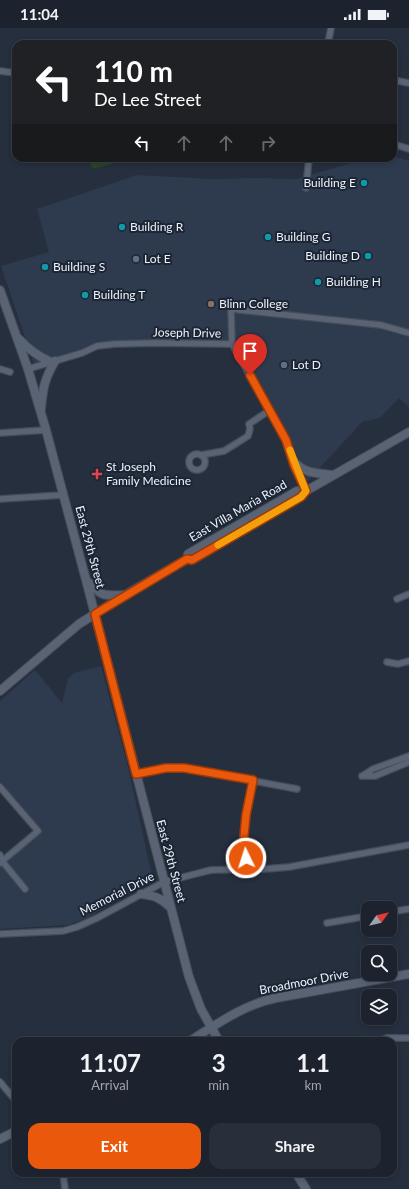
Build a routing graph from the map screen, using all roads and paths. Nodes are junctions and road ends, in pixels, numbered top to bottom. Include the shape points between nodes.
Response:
1 (330, 28) edge
2 (328, 40) edge
3 (0, 71) edge
4 (12, 72) edge
5 (397, 81) edge
6 (409, 83) edge
7 (397, 145) edge
8 (409, 149) edge
9 (309, 162) edge
10 (306, 188) dead end
11 (0, 290) edge
12 (2, 302) edge
13 (409, 333) edge
14 (16, 334) junction
15 (232, 344) junction
16 (53, 361) junction
17 (0, 369) edge
18 (28, 369) junction
19 (10, 372) dead end
20 (270, 410) junction
21 (41, 414) junction
22 (46, 430) junction
23 (409, 432) edge
24 (0, 433) edge
25 (201, 455) dead end
26 (293, 461) junction
27 (333, 475) junction
28 (306, 491) junction
29 (63, 495) junction
30 (0, 498) edge
31 (86, 580) junction
32 (409, 594) edge
33 (125, 595) junction
34 (397, 599) dead end
35 (95, 614) junction
36 (409, 661) edge
37 (387, 662) dead end
38 (0, 691) edge
39 (409, 756) edge
40 (409, 762) edge
41 (136, 774) junction
42 (253, 780) junction
43 (0, 787) edge
44 (297, 789) dead end
45 (409, 845) edge
46 (0, 855) edge
47 (1, 862) edge
48 (246, 869) junction
49 (164, 882) junction
50 (25, 889) dead end
51 (141, 894) junction
52 (171, 907) junction
53 (409, 909) edge
54 (397, 911) edge
55 (361, 917) edge
56 (328, 923) dead end
57 (0, 934) edge
58 (409, 974) edge
59 (211, 1028) junction
60 (196, 1037) edge
61 (217, 1037) edge
62 (397, 1038) edge
63 (409, 1038) edge
64 (0, 1082) edge
65 (12, 1096) edge
66 (12, 1133) edge
67 (0, 1139) edge
68 (64, 1177) edge
69 (298, 1177) edge
70 (65, 1189) edge
71 (306, 1189) edge

1 - 2 street
3 - 4 street
5 - 6 street
7 - 8 street
9 - 10 street
11 - 12 main road, East 29th Street
12 - 14 main road, East 29th Street
13 - 15 street via 382,325 231,309
14 - 16 main road via 38,357
14 - 18 main road, East 29th Street
15 - 16 street, Joseph Drive via 115,344 97,346
15 - 20 street, Joseph Drive
16 - 18 street, Joseph Drive
16 - 21 main road via 43,387
17 - 19 street
18 - 21 main road, East 29th Street
20 - 25 street via 251,421 248,436 238,443 224,451
20 - 26 street, Joseph Drive via 286,440
21 - 22 main road, East 29th Street
22 - 24 street
22 - 29 main road, East 29th Street
23 - 27 main road, East Villa Maria Road
26 - 27 main road via 306,471
26 - 28 street, Joseph Drive
27 - 28 main road, East Villa Maria Road
28 - 33 main road, East Villa Maria Road via 298,491 188,554 187,559
29 - 30 street
29 - 31 main road, East 29th Street
31 - 33 main road via 101,594
31 - 35 main road, East 29th Street
32 - 34 street
33 - 35 main road, East Villa Maria Road
35 - 38 main road, East Villa Maria Road via 79,624
35 - 41 main road, East 29th Street
36 - 37 street via 398,664
39 - 40 street via 373,769 362,776 375,776
41 - 42 street via 166,768 184,768
41 - 49 main road, East 29th Street
42 - 44 street
42 - 48 street via 244,836
43 - 47 street via 38,831
45 - 48 street, Memorial Drive via 289,867
46 - 47 street
47 - 50 street
48 - 49 street, Memorial Drive via 211,870
49 - 51 street, Memorial Drive
49 - 52 main road, East 29th Street
51 - 52 main road via 163,899
51 - 57 street, Memorial Drive via 97,918 63,931
52 - 59 main road, East 29th Street via 190,977 201,1009
53 - 54 street
55 - 56 street
58 - 59 main road, Broadmoor Drive via 266,1000
59 - 60 main road, Broadmoor Drive
59 - 61 main road, East 29th Street
62 - 63 street
64 - 65 street
66 - 67 main road
68 - 70 street
69 - 71 main road

